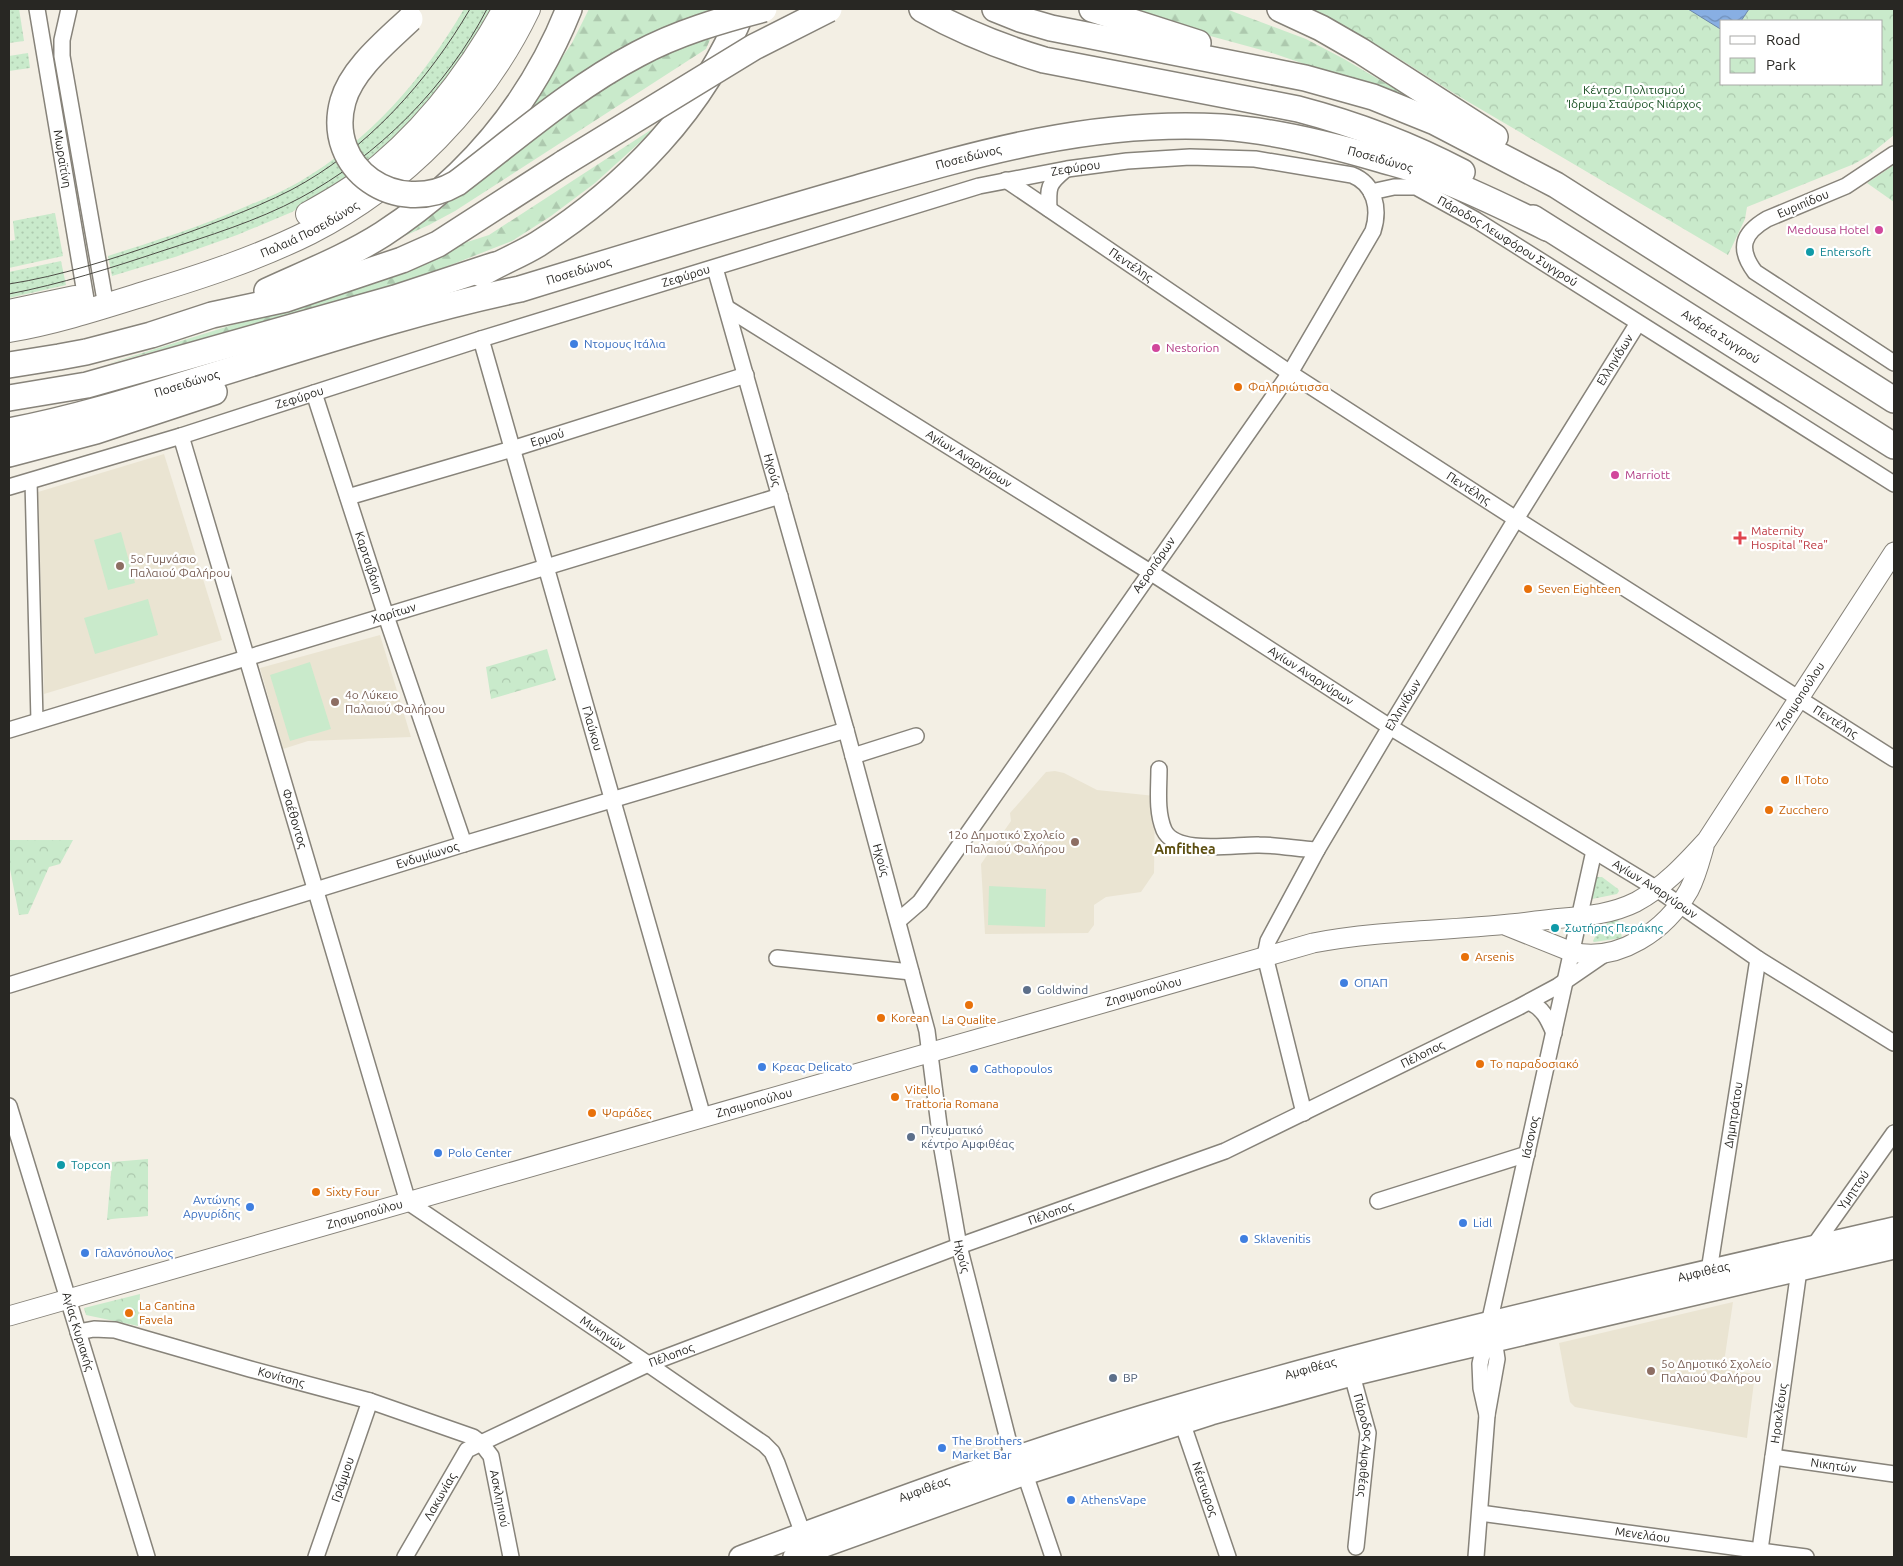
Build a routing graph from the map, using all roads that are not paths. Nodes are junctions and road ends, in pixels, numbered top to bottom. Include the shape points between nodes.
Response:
1 (37, 9) edge
2 (68, 9) edge
3 (504, 9) edge
4 (528, 9) edge
5 (569, 9) edge
6 (743, 9) edge
7 (764, 9) edge
8 (829, 9) edge
9 (922, 9) edge
10 (995, 9) edge
11 (1092, 9) edge
12 (1280, 9) edge
13 (413, 14) edge
14 (64, 69) junction
15 (47, 72) junction
16 (1305, 78) junction
17 (1894, 154) edge
18 (1067, 169) junction
19 (1006, 180) junction
20 (1556, 184) junction
21 (1371, 192) junction
22 (1049, 209) junction
23 (1547, 228) junction
24 (495, 265) junction
25 (715, 268) junction
26 (520, 289) junction
27 (96, 300) junction
28 (727, 308) junction
29 (9, 312) edge
30 (212, 315) junction
31 (390, 321) junction
32 (1638, 323) junction
33 (9, 330) edge
34 (481, 339) junction
35 (1894, 363) edge
36 (9, 364) edge
37 (1290, 373) junction
38 (746, 375) junction
39 (314, 393) junction
40 (9, 398) edge
41 (1894, 400) edge
42 (9, 430) edge
43 (181, 436) junction
44 (1894, 446) edge
45 (512, 448) junction
46 (9, 454) edge
47 (31, 481) junction
48 (1894, 484) edge
49 (9, 487) edge
50 (780, 496) junction
51 (348, 497) junction
52 (1516, 519) junction
53 (1894, 552) edge
54 (546, 567) junction
55 (1150, 572) junction
56 (386, 616) junction
57 (247, 658) junction
58 (1799, 699) junction
59 (37, 721) junction
60 (1390, 727) junction
61 (9, 730) edge
62 (846, 730) junction
63 (916, 736) dead end
64 (853, 756) junction
65 (1894, 759) edge
66 (1159, 769) dead end
67 (612, 800) junction
68 (1707, 840) junction
69 (464, 844) junction
70 (1316, 850) junction
71 (1594, 851) junction
72 (1657, 889) junction
73 (316, 891) junction
74 (1679, 904) junction
75 (1579, 917) junction
76 (898, 921) junction
77 (1506, 926) junction
78 (1572, 952) junction
79 (1606, 953) junction
80 (1265, 956) junction
81 (777, 958) dead end
82 (1758, 959) junction
83 (911, 972) junction
84 (1565, 981) junction
85 (9, 984) edge
86 (1528, 1002) junction
87 (1554, 1033) junction
88 (1894, 1043) edge
89 (930, 1052) junction
90 (9, 1106) edge
91 (1304, 1113) junction
92 (703, 1117) junction
93 (1894, 1133) edge
94 (1527, 1154) junction
95 (1378, 1201) dead end
96 (408, 1202) junction
97 (1894, 1228) edge
98 (959, 1246) junction
99 (1813, 1247) junction
100 (1894, 1248) edge
101 (1798, 1270) junction
102 (1709, 1271) junction
103 (68, 1300) junction
104 (9, 1316) edge
105 (78, 1332) junction
106 (1490, 1335) junction
107 (648, 1364) junction
108 (1352, 1375) junction
109 (370, 1400) junction
110 (1182, 1422) junction
111 (481, 1443) junction
112 (1773, 1457) junction
113 (1019, 1466) junction
114 (1894, 1474) edge
115 (1480, 1513) junction
116 (813, 1547) edge
117 (1356, 1548) dead end
118 (1760, 1554) edge
119 (147, 1557) edge
120 (316, 1557) edge
121 (406, 1557) edge
122 (511, 1557) edge
123 (740, 1557) edge
124 (794, 1557) edge
125 (1053, 1557) edge
126 (1228, 1557) edge
127 (1476, 1557) edge
128 (1806, 1557) edge

1 - 15 street, Μωραϊτίνη
2 - 14 street, Μωραϊτίνη via 62,40
3 - 27 main road, Παλαιά Ποσειδώνος via 479,53 454,87 410,137 360,182 273,232
4 - 27 main road, Παλαιά Ποσειδώνος via 510,43 470,100 423,151 370,196 311,232 217,272
5 - 30 highway via 535,77 502,128 452,182 375,238 324,265
6 - 24 highway, Ποσειδώνος via 707,81 644,158 611,190 563,227 536,245
7 - 13 highway, bridge via 686,33 639,54 577,92 457,183 438,192 416,196 385,190 367,178 348,152 341,122 343,101 351,83
8 - 30 highway, bridge via 754,47 438,244 313,291
9 - 23 highway via 976,36 1044,60 1298,109 1361,127 1421,151 1479,181
10 - 16 highway via 1051,28
11 - 16 highway
12 - 20 highway via 1320,28 1397,73 1483,129
14 - 15 street
14 - 27 street, Μωραϊτίνη
15 - 27 street, Μωραϊτίνη
16 - 20 highway via 1373,97 1434,122
17 - 35 street, Ευριπίδου via 1846,186 1767,219 1750,233 1744,246 1744,255 1755,272
18 - 19 street, Ζεφύρου
18 - 21 street, Ζεφύρου via 1190,157 1255,159 1352,175 1364,182
18 - 22 street via 1052,181 1048,194
19 - 22 street, Πεντέλης
19 - 25 street, Ζεφύρου
20 - 41 highway
21 - 32 street, Πάροδος Λεωφόρου Συγγρού via 1402,186 1420,188
21 - 37 street, Αεροπόρων via 1376,205 1373,230
22 - 37 street, Πεντέλης
23 - 26 highway, Ποσειδώνος via 1429,174 1321,143 1250,130 1161,126 1042,139 1002,148 787,208
23 - 44 highway, Ανδρέα Συγγρού
24 - 31 highway, Ποσειδώνος via 454,290
24 - 40 highway via 394,298 96,382
25 - 28 street, Ηχούς
25 - 34 street, Ζεφύρου
26 - 31 highway, Ποσειδώνος
26 - 46 highway via 450,319 96,432
27 - 29 main road, Παλαιά Ποσειδώνος via 66,300
27 - 33 main road, Παλαιά Ποσειδώνος
28 - 38 street, Ηχούς
28 - 55 street, Αγίων Αναργύρων
30 - 36 highway via 86,352
31 - 42 highway, Ποσειδώνος via 116,405
32 - 48 street
32 - 52 street, Ελληνίδων
34 - 39 street, Ζεφύρου
34 - 45 street, Γλαύκου
37 - 52 street, Πεντέλης
37 - 55 street, Αεροπόρων
38 - 45 street, Ερμού
38 - 50 street, Ηχούς
39 - 43 street, Ζεφύρου
39 - 51 street, Καρτσιβάνη
43 - 47 street, Ζεφύρου
43 - 57 street, Φαέθοντος
45 - 51 street, Ερμού
45 - 54 street, Γλαύκου
47 - 49 street, Ζεφύρου
47 - 59 street
50 - 54 street, Χαρίτων
50 - 62 street, Ηχούς
51 - 56 street, Καρτσιβάνη
52 - 58 street, Πεντέλης
52 - 60 street, Ελληνίδων
53 - 58 street, Ζησιμοπούλου
54 - 56 street, Χαρίτων
54 - 67 street, Γλαύκου
55 - 60 street, Αγίων Αναργύρων
55 - 76 street, Αεροπόρων via 920,902
56 - 57 street, Χαρίτων
56 - 69 street, Καρτσιβάνη
57 - 59 street, Χαρίτων
57 - 73 street, Φαέθοντος
58 - 65 street, Πεντέλης
58 - 68 street, Ζησιμοπούλου
59 - 61 street, Χαρίτων
60 - 70 street, Ελληνίδων
60 - 71 street, Αγίων Αναργύρων
62 - 64 street, Ηχούς
62 - 67 street, Ενδυμίωνος
63 - 64 street
64 - 76 street, Ηχούς
66 - 70 street via 1159,810 1165,831 1177,841 1201,846 1258,845
67 - 69 street, Ενδυμίωνος
67 - 92 street, Γλαύκου
68 - 72 street, Ζησιμοπούλου
68 - 74 street, Ζησιμοπούλου via 1690,889
69 - 73 street, Ενδυμίωνος
70 - 80 street, Ελληνίδων via 1268,941
71 - 72 street, Αγίων Αναργύρων
71 - 75 street
72 - 74 street, Αγίων Αναργύρων
72 - 75 street, Ζησιμοπούλου via 1612,912
73 - 85 street, Ενδυμίωνος
73 - 96 street, Φαέθοντος
74 - 79 street, Ζησιμοπούλου via 1653,932
74 - 82 street, Αγίων Αναργύρων
75 - 77 street, Ζησιμοπούλου
75 - 78 street, Ιάσονος
76 - 83 street, Ηχούς
77 - 78 street, Ζησιμοπούλου
77 - 80 street, Ζησιμοπούλου via 1332,940
78 - 79 street, Ζησιμοπούλου via 1587,955
78 - 84 street, Ιάσονος
79 - 84 street, Πέλοπος
80 - 89 street, Ζησιμοπούλου
80 - 91 street
81 - 83 street
82 - 88 street, Αγίων Αναργύρων
82 - 102 street, Δημητράτου
83 - 89 street, Ηχούς
84 - 86 street, Πέλοπος
84 - 87 street, Ιάσονος
86 - 87 street via 1537,1005 1547,1016
86 - 91 street, Πέλοπος
87 - 94 street, Ιάσονος
89 - 92 street, Ζησιμοπούλου
89 - 98 street, Ηχούς
90 - 103 street, Αγίας Κυριακής
91 - 98 street, Πέλοπος via 1225,1151
92 - 96 street, Ζησιμοπούλου
93 - 99 street, Υμηττού
94 - 95 street
94 - 106 street, Ιάσονος
96 - 103 street, Ζησιμοπούλου
96 - 107 street, Μυκηνών
97 - 99 main road, Αμφιθέας
98 - 107 street, Πέλοπος
98 - 113 street, Ηχούς
99 - 102 main road, Αμφιθέας
100 - 101 main road, Αμφιθέας
101 - 106 main road, Αμφιθέας
101 - 112 street, Ηρακλέους
102 - 106 main road, Αμφιθέας
103 - 104 street, Ζησιμοπούλου
103 - 105 street, Αγίας Κυριακής
105 - 109 street, Κονίτσης via 115,1330
105 - 119 street, Αγίας Κυριακής
106 - 108 main road, Αμφιθέας
106 - 113 main road, Αμφιθέας via 1314,1367 1181,1405
106 - 115 street, Ιάσονος via 1480,1364 1487,1415
107 - 111 street, Πέλοπος
107 - 116 street, Μυκηνών via 772,1452
108 - 110 main road, Αμφιθέας
108 - 117 street, Πάροδος Αμφιθέας via 1368,1433
109 - 111 street, Κονίτσης via 473,1437
109 - 120 street, Γράμμου
110 - 113 main road, Αμφιθέας
110 - 126 street, Νέστωρος
111 - 121 street, Λακωνίας via 468,1450
111 - 122 street, Ασκληπιού via 491,1456
112 - 114 street, Νικητών
112 - 118 street, Ηρακλέους
113 - 116 main road, Αμφιθέας
113 - 125 street, Ηχούς
115 - 118 street, Μενελάου
115 - 127 street, Ιάσονος
116 - 123 main road, Αμφιθέας
116 - 124 main road, Αμφιθέας
118 - 128 street, Μενελάου

